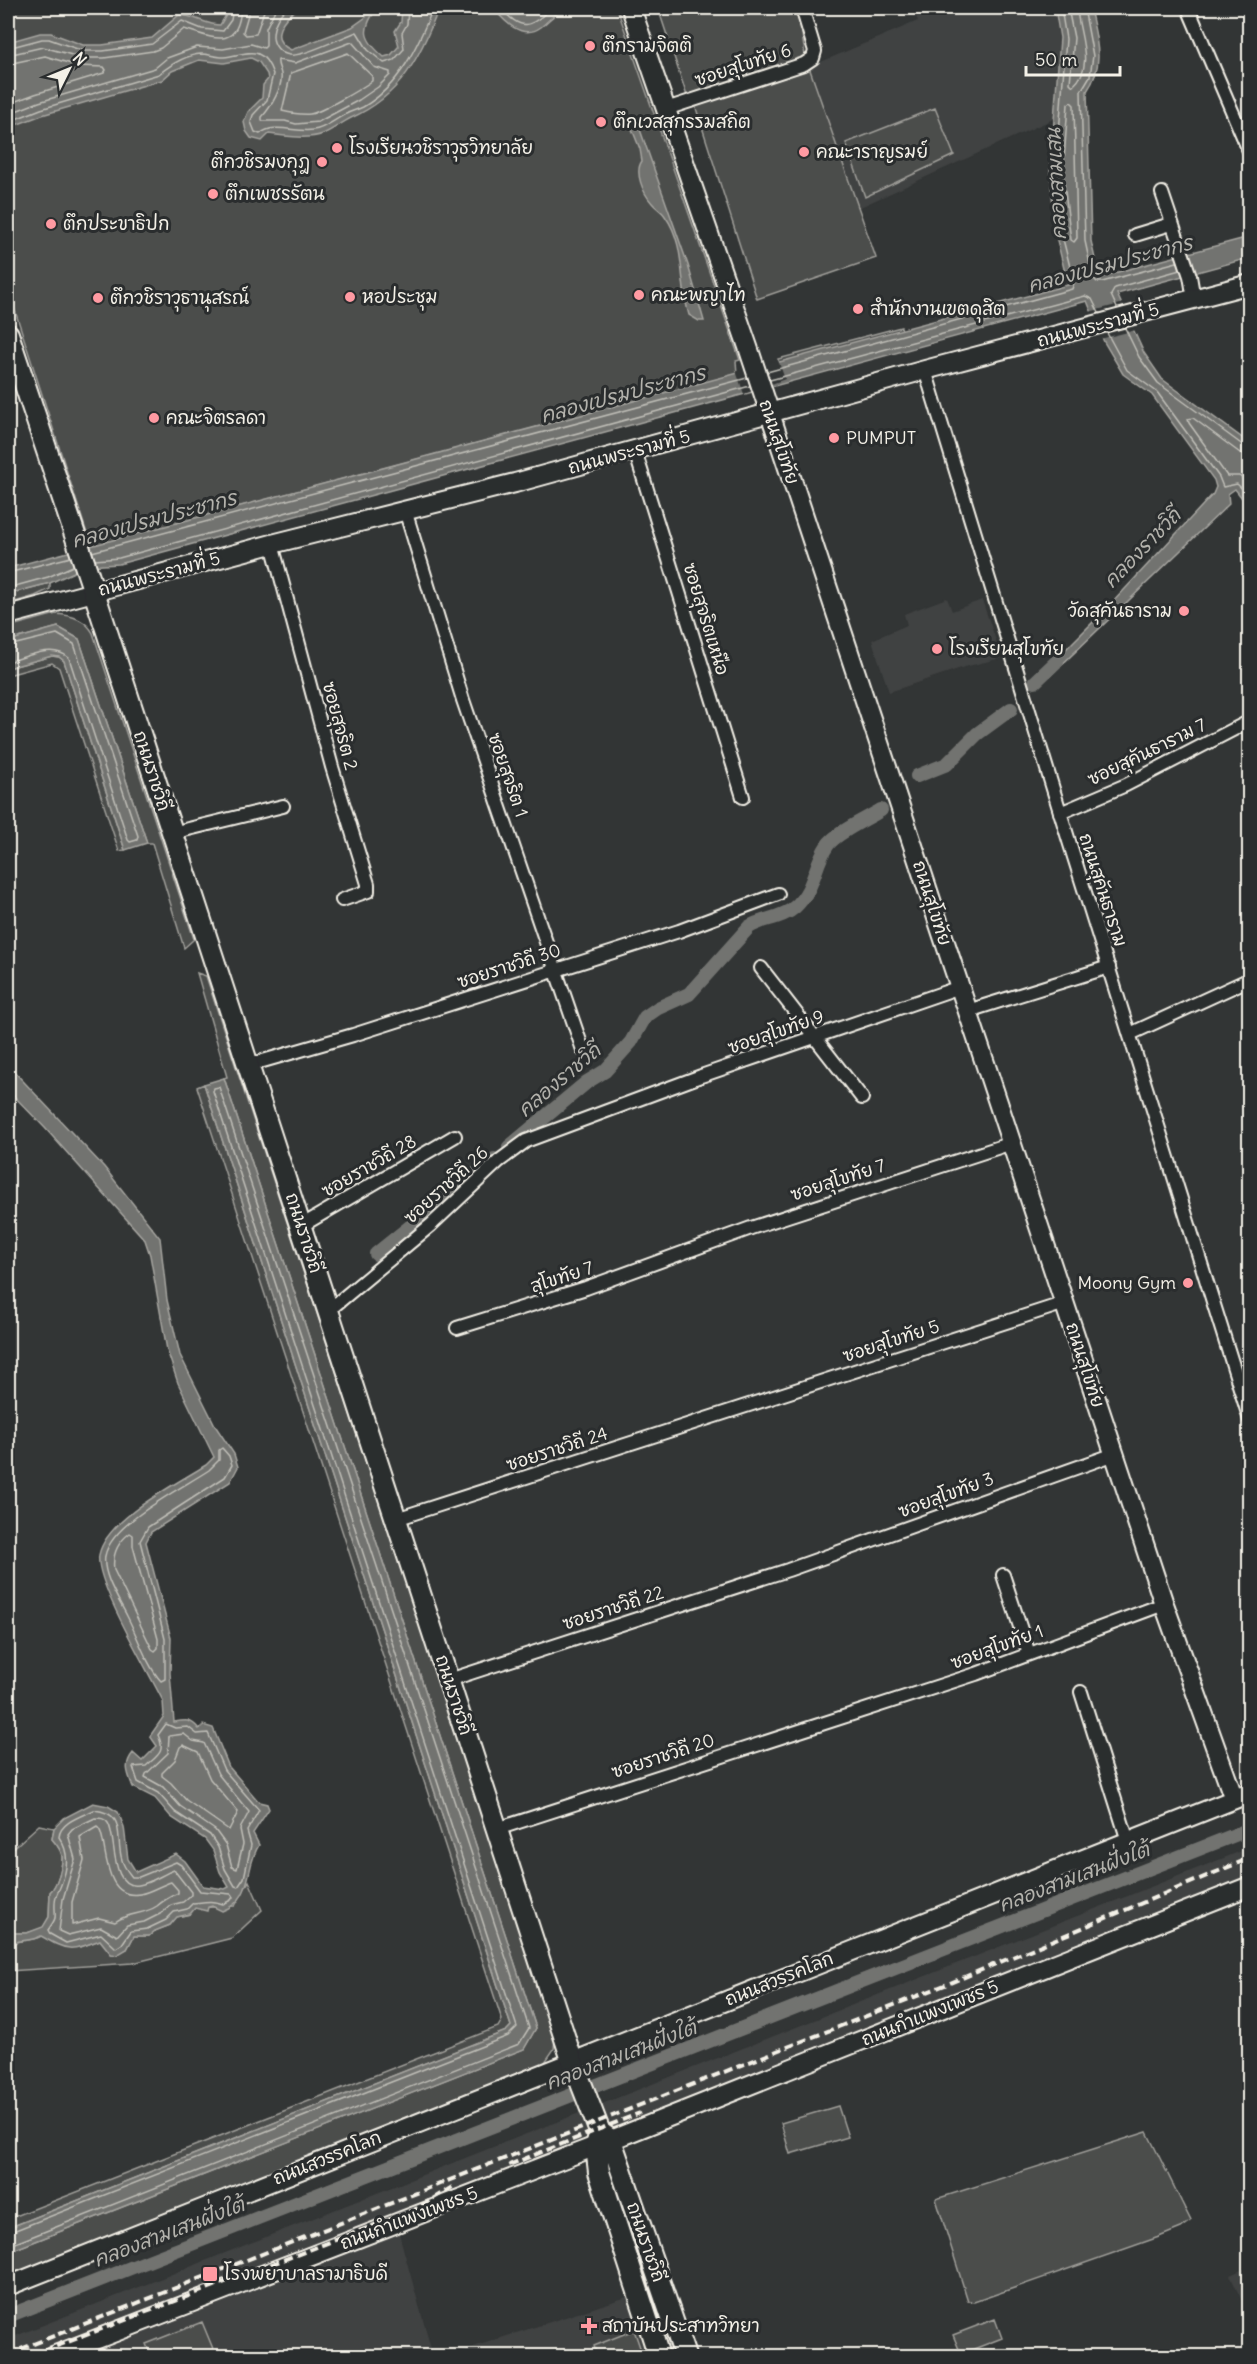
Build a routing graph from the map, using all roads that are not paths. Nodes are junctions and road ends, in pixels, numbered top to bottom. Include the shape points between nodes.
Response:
1 (631, 8) edge
2 (802, 8) edge
3 (1188, 8) edge
4 (666, 109) junction
5 (1250, 153) edge
6 (1162, 193) dead end
7 (1171, 224) junction
8 (1135, 235) dead end
9 (1250, 284) edge
10 (1190, 300) junction
11 (8, 333) edge
12 (925, 370) junction
13 (770, 413) junction
14 (635, 450) junction
15 (405, 510) junction
16 (272, 544) junction
17 (94, 592) junction
18 (8, 615) edge
19 (1250, 721) edge
20 (743, 797) dead end
21 (283, 806) dead end
22 (1060, 813) junction
23 (172, 833) junction
24 (778, 894) dead end
25 (342, 900) dead end
26 (1109, 967) junction
27 (761, 968) dead end
28 (554, 969) junction
29 (1250, 979) edge
30 (960, 987) junction
31 (968, 1011) junction
32 (1130, 1034) junction
33 (816, 1037) junction
34 (583, 1050) dead end
35 (249, 1065) junction
36 (862, 1098) dead end
37 (603, 1113) joint
38 (454, 1136) dead end
39 (1012, 1143) junction
40 (301, 1226) junction
41 (677, 1256) joint
42 (1065, 1303) junction
43 (329, 1310) junction
44 (457, 1328) dead end
45 (728, 1412) joint
46 (1250, 1420) edge
47 (1115, 1454) junction
48 (396, 1519) junction
49 (788, 1570) joint
50 (1003, 1575) dead end
51 (1164, 1604) junction
52 (1029, 1654) junction
53 (449, 1680) junction
54 (1081, 1692) dead end
55 (839, 1718) joint
56 (1242, 1796) edge
57 (497, 1829) junction
58 (1128, 1841) junction
59 (1250, 1886) edge
60 (575, 2066) junction
61 (601, 2144) junction
62 (8, 2286) edge
63 (53, 2356) edge
64 (659, 2356) edge
65 (672, 2356) edge
66 (685, 2356) edge

1 - 4 street, ถนนสุโขทัย
2 - 4 street, ซอยสุโขทัย 6 via 815,51 813,58
3 - 5 street
4 - 13 street, ถนนสุโขทัย
6 - 7 street
7 - 8 street
7 - 10 street via 1191,276
9 - 10 street, ถนนพระรามที่ 5
10 - 12 street, ถนนพระรามที่ 5
11 - 17 main road, ถนนราชวิถี
12 - 13 street, ถนนพระรามที่ 5
12 - 22 street, ถนนสุคันธาราม
13 - 14 street, ถนนพระรามที่ 5
13 - 30 street, ถนนสุโขทัย
14 - 15 street, ถนนพระรามที่ 5
14 - 20 street, ซอยสุจริตเหนือ
15 - 16 street, ถนนพระรามที่ 5
15 - 28 street, ซอยสุจริต 1 via 463,700
16 - 17 street, ถนนพระรามที่ 5
16 - 25 street, ซอยสุจริต 2 via 368,884 368,891
17 - 18 street, ถนนพระรามที่ 5
17 - 23 main road, ถนนราชวิถี
19 - 22 street, ซอยสุคันธาราม 7 via 1126,785
21 - 23 street
22 - 26 street, ถนนสุคันธาราม
23 - 35 main road, ถนนราชวิถี
24 - 28 street, ซอยราชวิถี 30 via 679,931
26 - 31 street
26 - 32 street, ถนนสุคันธาราม
27 - 33 street
28 - 34 street, ซอยสุจริต 1
28 - 35 street, ซอยราชวิถี 30
29 - 32 street
30 - 31 street, ถนนสุโขทัย
30 - 33 street, ซอยสุโขทัย 9
31 - 39 street, ถนนสุโขทัย
32 - 46 street, ถนนสุคันธาราม
33 - 36 street
33 - 37 street, ซอยสุโขทัย 9
35 - 40 main road, ถนนราชวิถี
37 - 43 street, ซอยราชวิถี 26 via 526,1141
38 - 40 street, ซอยราชวิถี 28
39 - 41 street, ซอยสุโขทัย 7
39 - 42 street, ถนนสุโขทัย
40 - 43 main road, ถนนราชวิถี
41 - 44 street, สุโขทัย 7
42 - 45 street, ซอยสุโขทัย 5
42 - 47 street, ถนนสุโขทัย
43 - 48 main road, ถนนราชวิถี
45 - 48 street, ซอยราชวิถี 24
47 - 49 street, ซอยสุโขทัย 3
47 - 51 street, ถนนสุโขทัย
48 - 53 main road, ถนนราชวิถี
49 - 53 street, ซอยราชวิถี 22
50 - 52 street
51 - 52 street, ซอยสุโขทัย 1
51 - 56 street, ถนนสุโขทัย
52 - 55 street, ซอยสุโขทัย 1
53 - 57 main road, ถนนราชวิถี
54 - 58 street
55 - 57 street, ซอยราชวิถี 20
56 - 58 street, ถนนสวรรคโลก
57 - 60 main road, ถนนราชวิถี
58 - 60 street, ถนนสวรรคโลก
59 - 61 street, ถนนกำแพงเพชร 5
60 - 61 main road, ถนนราชวิถี
60 - 62 street, ถนนสวรรคโลก
61 - 63 street, ถนนกำแพงเพชร 5
61 - 64 main road, ถนนราชวิถี via 599,2172
61 - 65 main road
61 - 66 main road, ถนนราชวิถี

